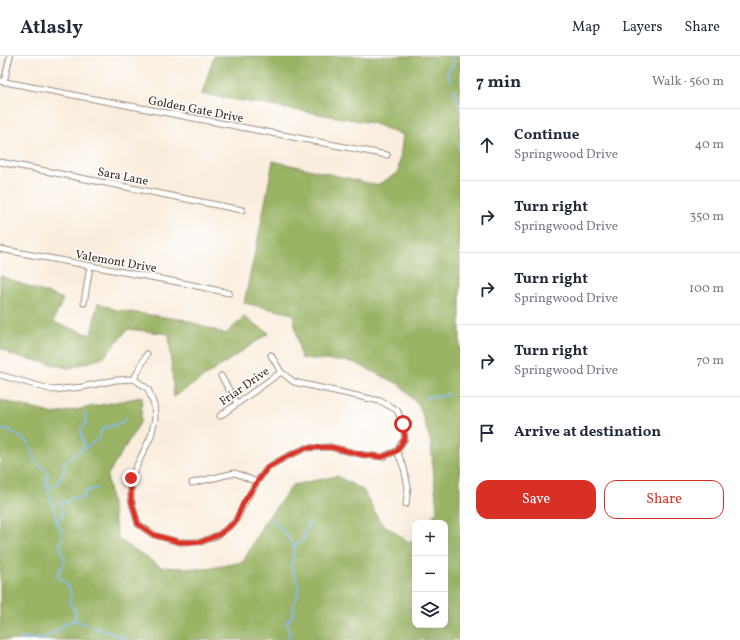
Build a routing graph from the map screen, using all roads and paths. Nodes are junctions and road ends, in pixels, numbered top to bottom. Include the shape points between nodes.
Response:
1 (10, 56) edge
2 (2, 82) edge
3 (388, 155) dead end
4 (0, 162) edge
5 (242, 210) dead end
6 (0, 249) edge
7 (90, 266) junction
8 (229, 293) dead end
9 (84, 303) dead end
10 (147, 354) dead end
11 (271, 355) dead end
12 (281, 372) junction
13 (0, 374) edge
14 (221, 376) dead end
15 (134, 379) junction
16 (237, 403) junction
17 (220, 416) dead end
18 (397, 451) junction
19 (257, 482) junction
20 (192, 483) dead end
21 (406, 504) dead end

1 - 2 street
2 - 3 street, Golden Gate Drive
4 - 5 street, Sara Lane
6 - 7 street, Valemont Drive
7 - 8 street, Valemont Drive
7 - 9 street
10 - 15 street
11 - 12 street
12 - 16 street, Friar Drive
12 - 18 street via 294,382 380,401 397,410 405,438
13 - 15 street via 54,390
14 - 16 street
15 - 19 street via 148,388 154,405 155,419 151,436 131,478 131,499 138,524 154,535 179,542 201,542 220,534 235,522
16 - 17 street, Friar Drive
18 - 19 street via 382,457 330,447 306,448 268,467
18 - 21 street via 408,486
19 - 20 street via 235,473

